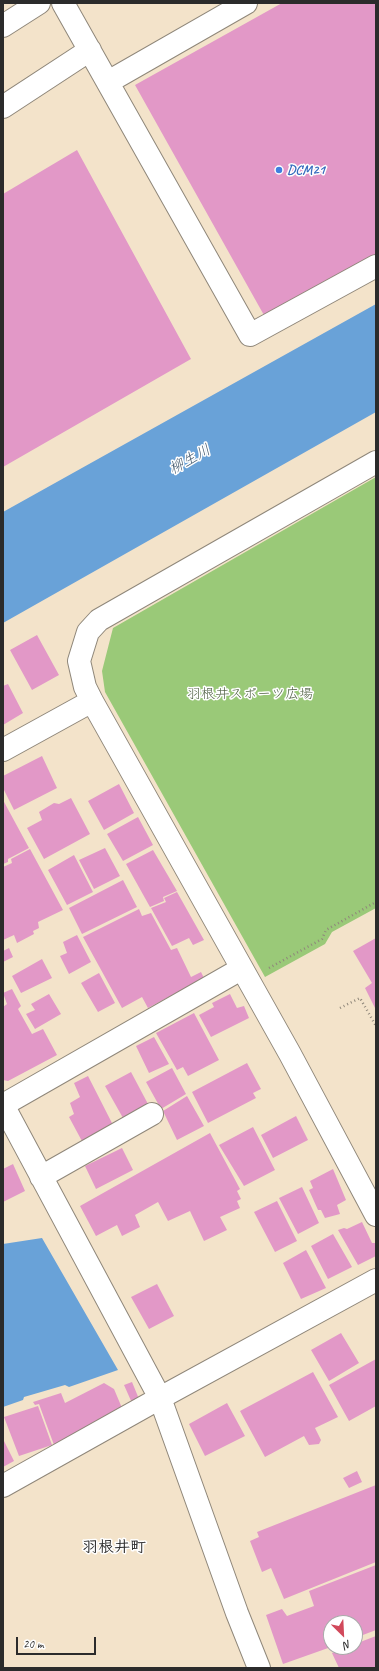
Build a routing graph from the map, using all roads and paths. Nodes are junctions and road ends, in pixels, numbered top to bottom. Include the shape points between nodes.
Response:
1 (39, 3) edge
2 (62, 3) edge
3 (246, 3) edge
4 (3, 26) edge
5 (90, 50) junction
6 (108, 82) junction
7 (3, 107) edge
8 (376, 266) edge
9 (376, 462) edge
10 (92, 701) junction
11 (3, 750) edge
12 (376, 902) edge
13 (252, 970) junction
14 (340, 1008) dead end
15 (376, 1026) edge
16 (3, 1105) edge
17 (152, 1114) dead end
18 (41, 1176) junction
19 (376, 1215) edge
20 (376, 1280) edge
21 (160, 1398) junction
22 (3, 1486) edge
23 (258, 1668) edge

1 - 4 street
2 - 5 street
3 - 6 street
5 - 6 street
5 - 7 street
6 - 8 street via 250,335
9 - 10 street via 99,620 88,632 79,661 85,687
10 - 11 street
10 - 13 street
12 - 13 path via 326,930 322,939
13 - 16 street
13 - 19 street via 290,1054
14 - 15 path via 360,998
16 - 18 street
17 - 18 street
18 - 21 street
20 - 21 street
21 - 22 street
21 - 23 street

